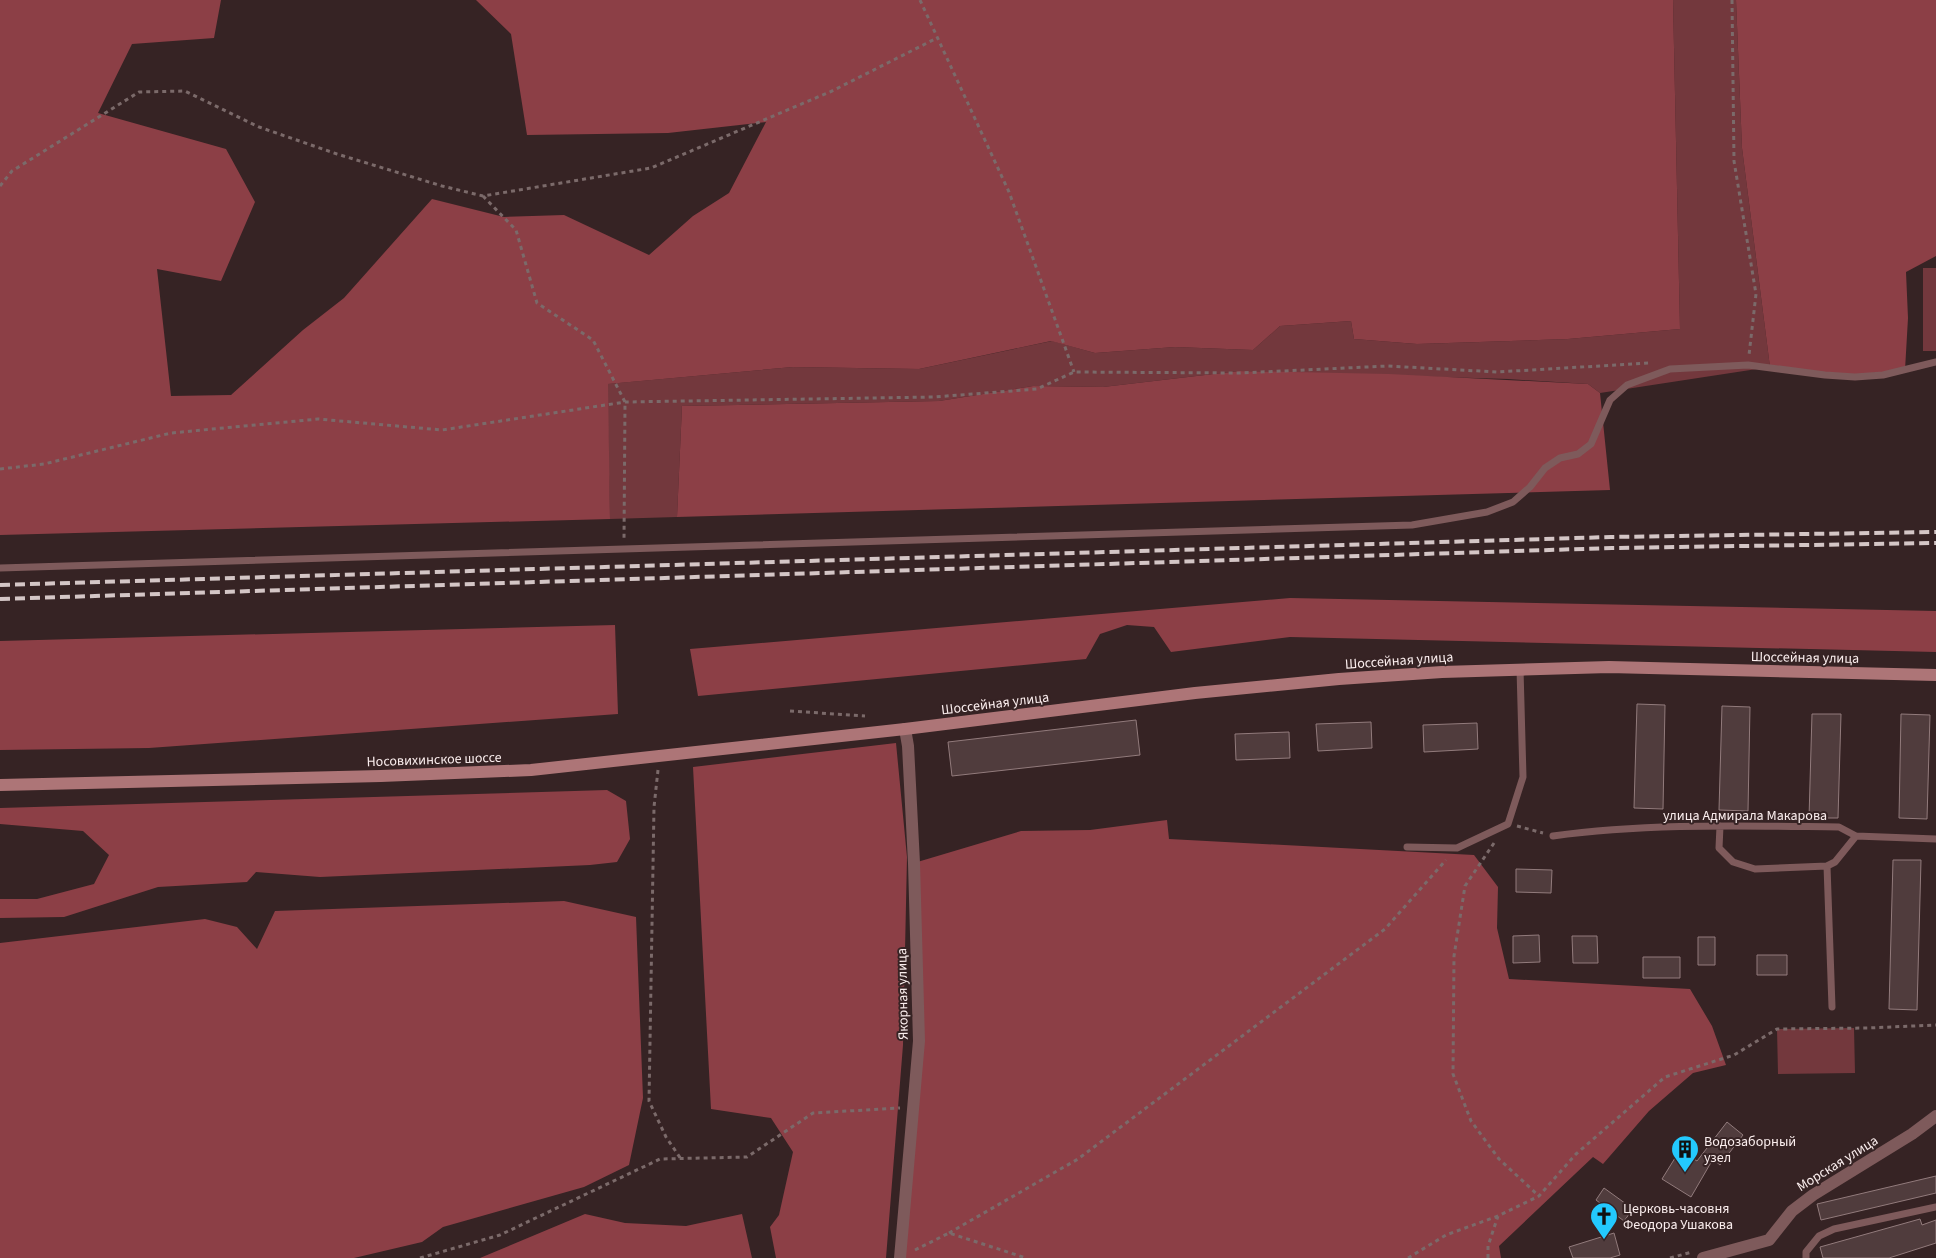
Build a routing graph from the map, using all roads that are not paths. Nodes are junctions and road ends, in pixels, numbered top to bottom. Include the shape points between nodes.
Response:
1 (1936, 362) edge
2 (0, 568) edge
3 (1520, 669) junction
4 (1936, 675) edge
5 (904, 729) junction
6 (867, 732) joint
7 (0, 785) edge
8 (1720, 826) junction
9 (1553, 836) road end
10 (1856, 836) junction
11 (1936, 839) edge
12 (1406, 847) dead end
13 (1827, 866) junction
14 (1832, 1007) dead end
15 (1936, 1116) edge
16 (1936, 1207) edge
17 (900, 1257) edge
18 (1703, 1258) edge
19 (1806, 1258) edge

1 - 2 lane via 1883,375 1855,377 1748,365 1670,369 1627,385 1610,400 1591,444 1578,454 1560,458 1545,468 1513,502 1487,512 1412,525
3 - 4 main road, Шоссейная улица via 1609,667
3 - 5 main road, Шоссейная улица via 1339,679 1205,692
3 - 12 lane via 1523,777 1508,824 1457,848
5 - 6 main road, Шоссейная улица
5 - 17 street, Якорная улица via 908,746 914,863 918,1041
6 - 7 main road, Носовихинское шоссе via 531,770
8 - 9 lane, улица Адмирала Макарова
8 - 10 lane, улица Адмирала Макарова via 1839,827
8 - 13 lane via 1719,848 1733,862 1755,869
10 - 11 lane, улица Адмирала Макарова
10 - 13 lane
13 - 14 lane
15 - 18 street, Морская улица via 1813,1195 1792,1211 1769,1240
16 - 19 lane via 1834,1229 1819,1236 1806,1252

